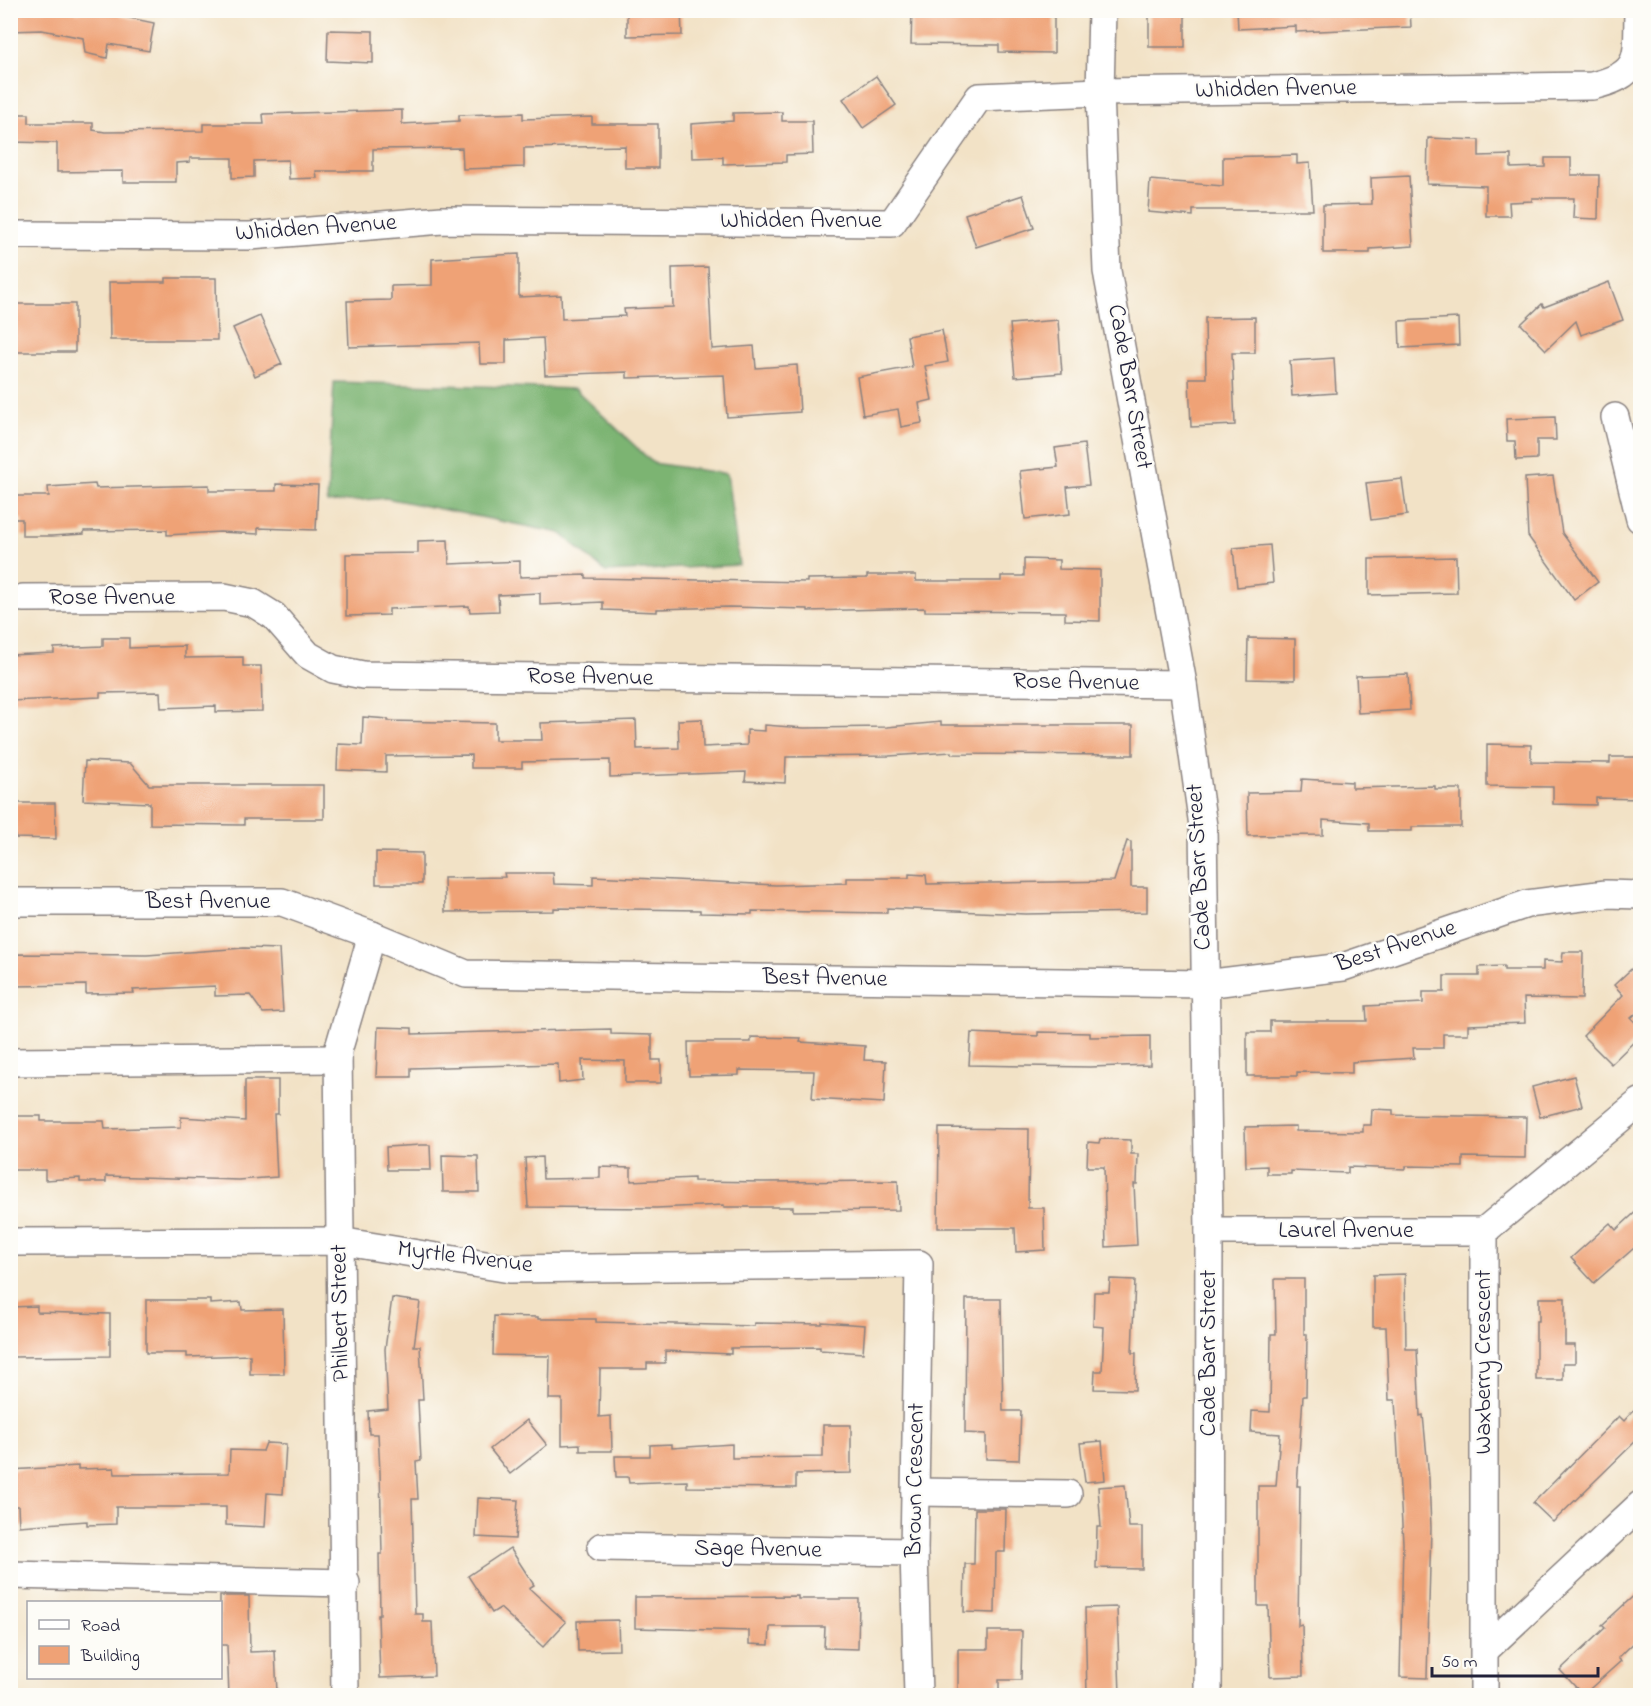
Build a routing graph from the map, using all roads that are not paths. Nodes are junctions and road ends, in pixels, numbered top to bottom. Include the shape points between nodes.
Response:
1 (1102, 10) edge
2 (1638, 10) edge
3 (1100, 92) junction
4 (10, 235) edge
5 (1615, 417) dead end
6 (1641, 519) edge
7 (23, 598) dead end
8 (1183, 684) junction
9 (1641, 894) edge
10 (10, 902) edge
11 (372, 935) junction
12 (1205, 984) junction
13 (338, 1059) junction
14 (10, 1062) edge
15 (1641, 1102) edge
16 (1209, 1231) junction
17 (1484, 1231) junction
18 (339, 1241) junction
19 (10, 1242) edge
20 (919, 1264) joint
21 (915, 1492) junction
22 (1068, 1494) dead end
23 (1641, 1505) edge
24 (601, 1547) dead end
25 (914, 1552) junction
26 (10, 1575) edge
27 (346, 1583) junction
28 (1485, 1650) junction
29 (345, 1695) edge
30 (918, 1695) edge
31 (1208, 1695) edge
32 (1484, 1695) edge

1 - 3 street, Cade Barr Street
2 - 3 street, Whidden Avenue via 1638,45 1631,69 1616,80 1592,86
3 - 4 street, Whidden Avenue via 979,97 892,223 442,220 250,236
3 - 8 street, Cade Barr Street via 1107,271
5 - 6 street
7 - 8 street, Rose Avenue via 224,597 253,603 274,616 308,655 333,669 363,675
8 - 12 street, Cade Barr Street via 1203,826
9 - 12 street, Best Avenue via 1606,894 1527,904 1343,967
10 - 11 street, Best Avenue via 282,902
11 - 12 street, Best Avenue via 466,974
11 - 13 street, Philbert Street
12 - 16 street, Cade Barr Street
13 - 14 street
13 - 18 street, Philbert Street
15 - 17 street
16 - 17 street, Laurel Avenue
16 - 31 street, Cade Barr Street
17 - 28 street, Waxberry Crescent
18 - 19 street, Myrtle Avenue
18 - 20 street, Myrtle Avenue via 510,1269
18 - 27 street, Philbert Street
20 - 21 street, Brown Crescent
21 - 22 street
21 - 25 street, Brown Crescent
23 - 28 street
24 - 25 street, Sage Avenue
25 - 30 street, Brown Crescent
26 - 27 street
27 - 29 street, Philbert Street
28 - 32 street, Waxberry Crescent

